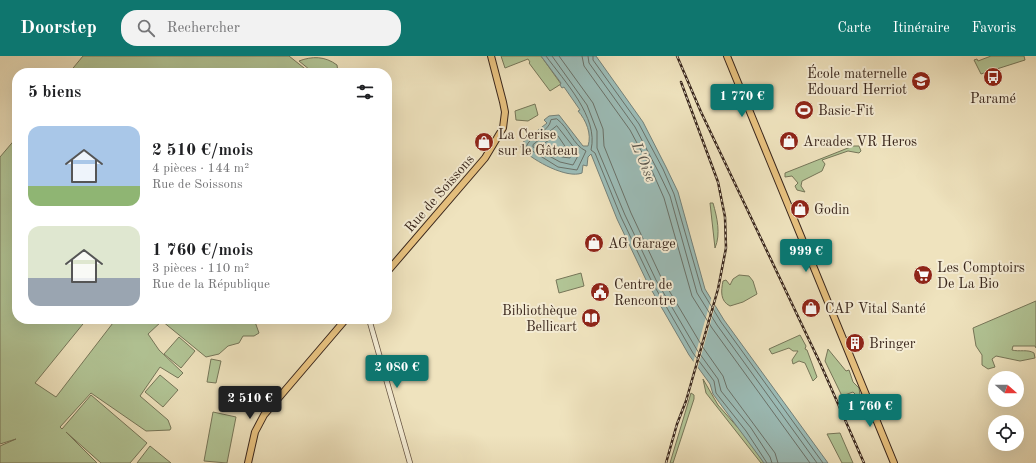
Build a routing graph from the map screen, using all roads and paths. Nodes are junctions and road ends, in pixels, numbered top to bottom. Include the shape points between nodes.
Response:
1 (491, 56) edge
2 (727, 56) edge
3 (392, 266) edge
4 (342, 324) edge
5 (370, 324) edge
6 (248, 463) edge
7 (410, 463) edge
8 (894, 463) edge

1 - 3 main road, Rue de Soissons via 505,112 503,128 485,158
2 - 8 main road
4 - 6 main road via 264,415 253,439
5 - 7 street

